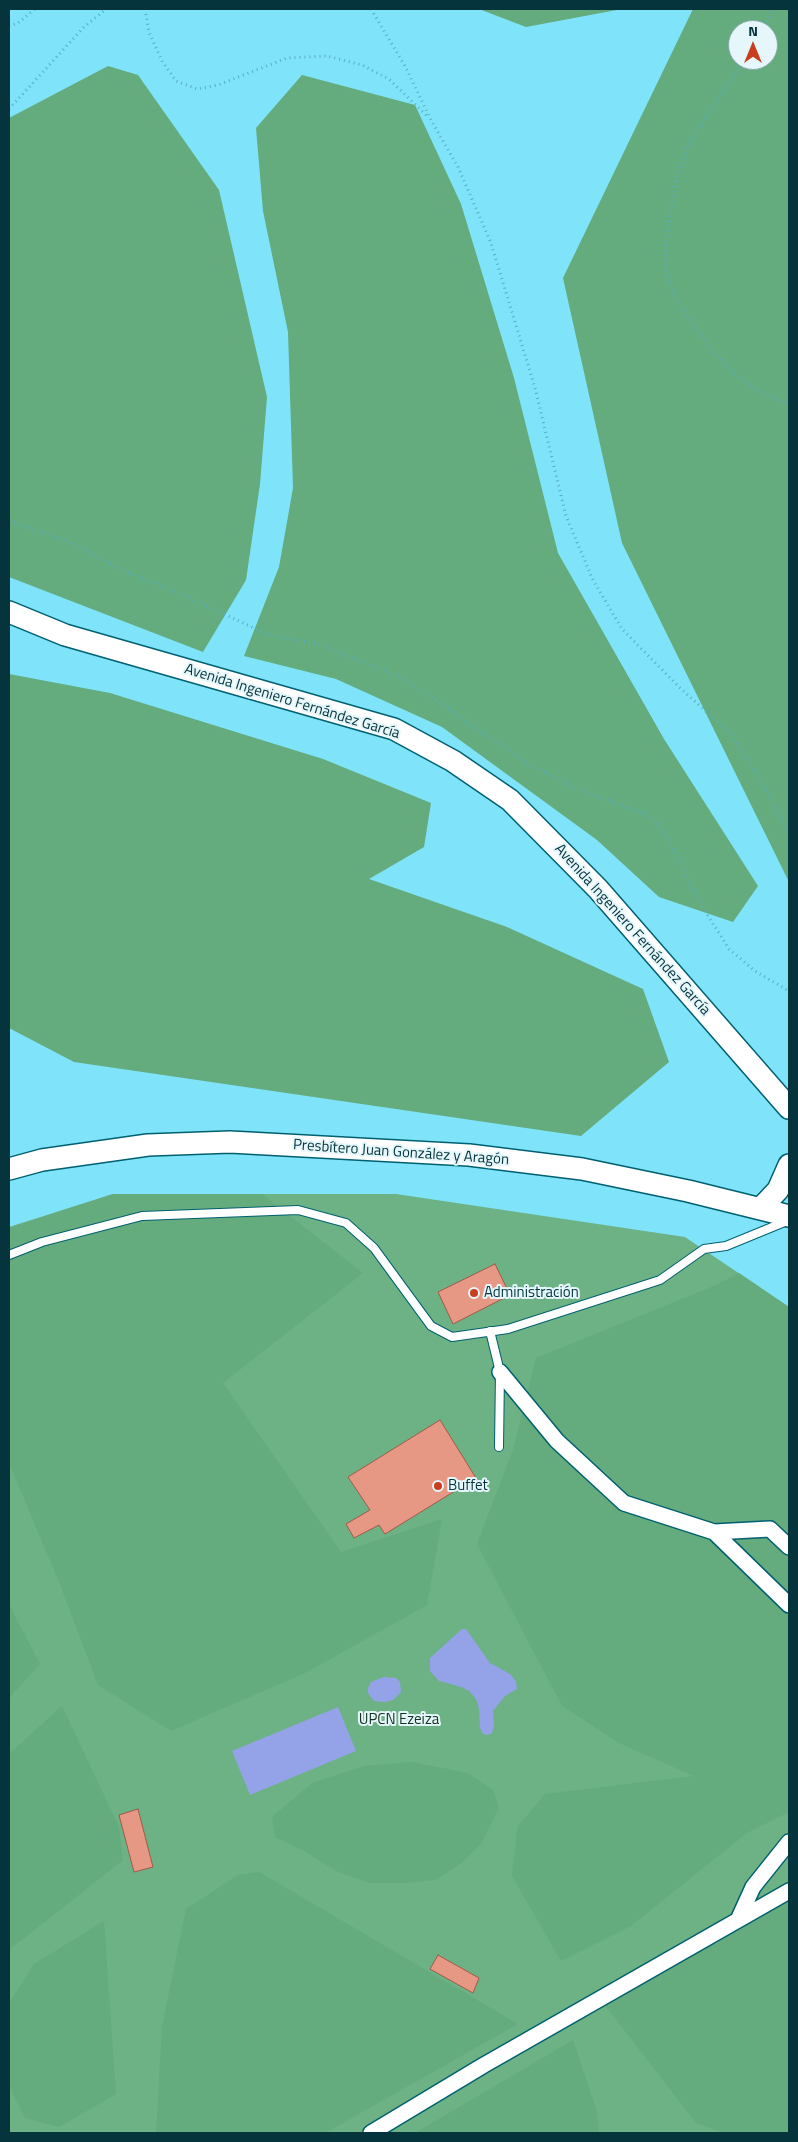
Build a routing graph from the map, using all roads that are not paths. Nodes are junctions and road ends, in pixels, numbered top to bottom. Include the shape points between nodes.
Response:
1 (9, 612) edge
2 (788, 1110) edge
3 (789, 1165) edge
4 (9, 1170) edge
5 (761, 1208) junction
6 (789, 1216) edge
7 (789, 1220) edge
8 (9, 1255) edge
9 (490, 1332) junction
10 (500, 1372) junction
11 (499, 1447) dead end
12 (714, 1532) junction
13 (789, 1547) edge
14 (789, 1605) edge
15 (789, 1842) edge
16 (789, 1890) edge
17 (738, 1920) junction
18 (371, 2133) edge

1 - 2 street, Avenida Ingeniero Fernández García via 66,635 394,730 453,761 510,800 591,882
3 - 5 street via 778,1190
4 - 5 street, Presbítero Juan González y Aragón via 42,1160 148,1145 240,1143 469,1155 582,1169
5 - 6 street, Presbítero Juan González y Aragón
7 - 9 lane via 726,1246 704,1249 660,1280
8 - 9 lane via 42,1242 142,1216 298,1210 346,1223 374,1248 431,1326 452,1337
9 - 10 lane
10 - 11 lane
10 - 12 street via 557,1441 624,1503
12 - 13 street via 770,1529
12 - 14 street
15 - 17 street via 753,1887
16 - 17 street
17 - 18 street

